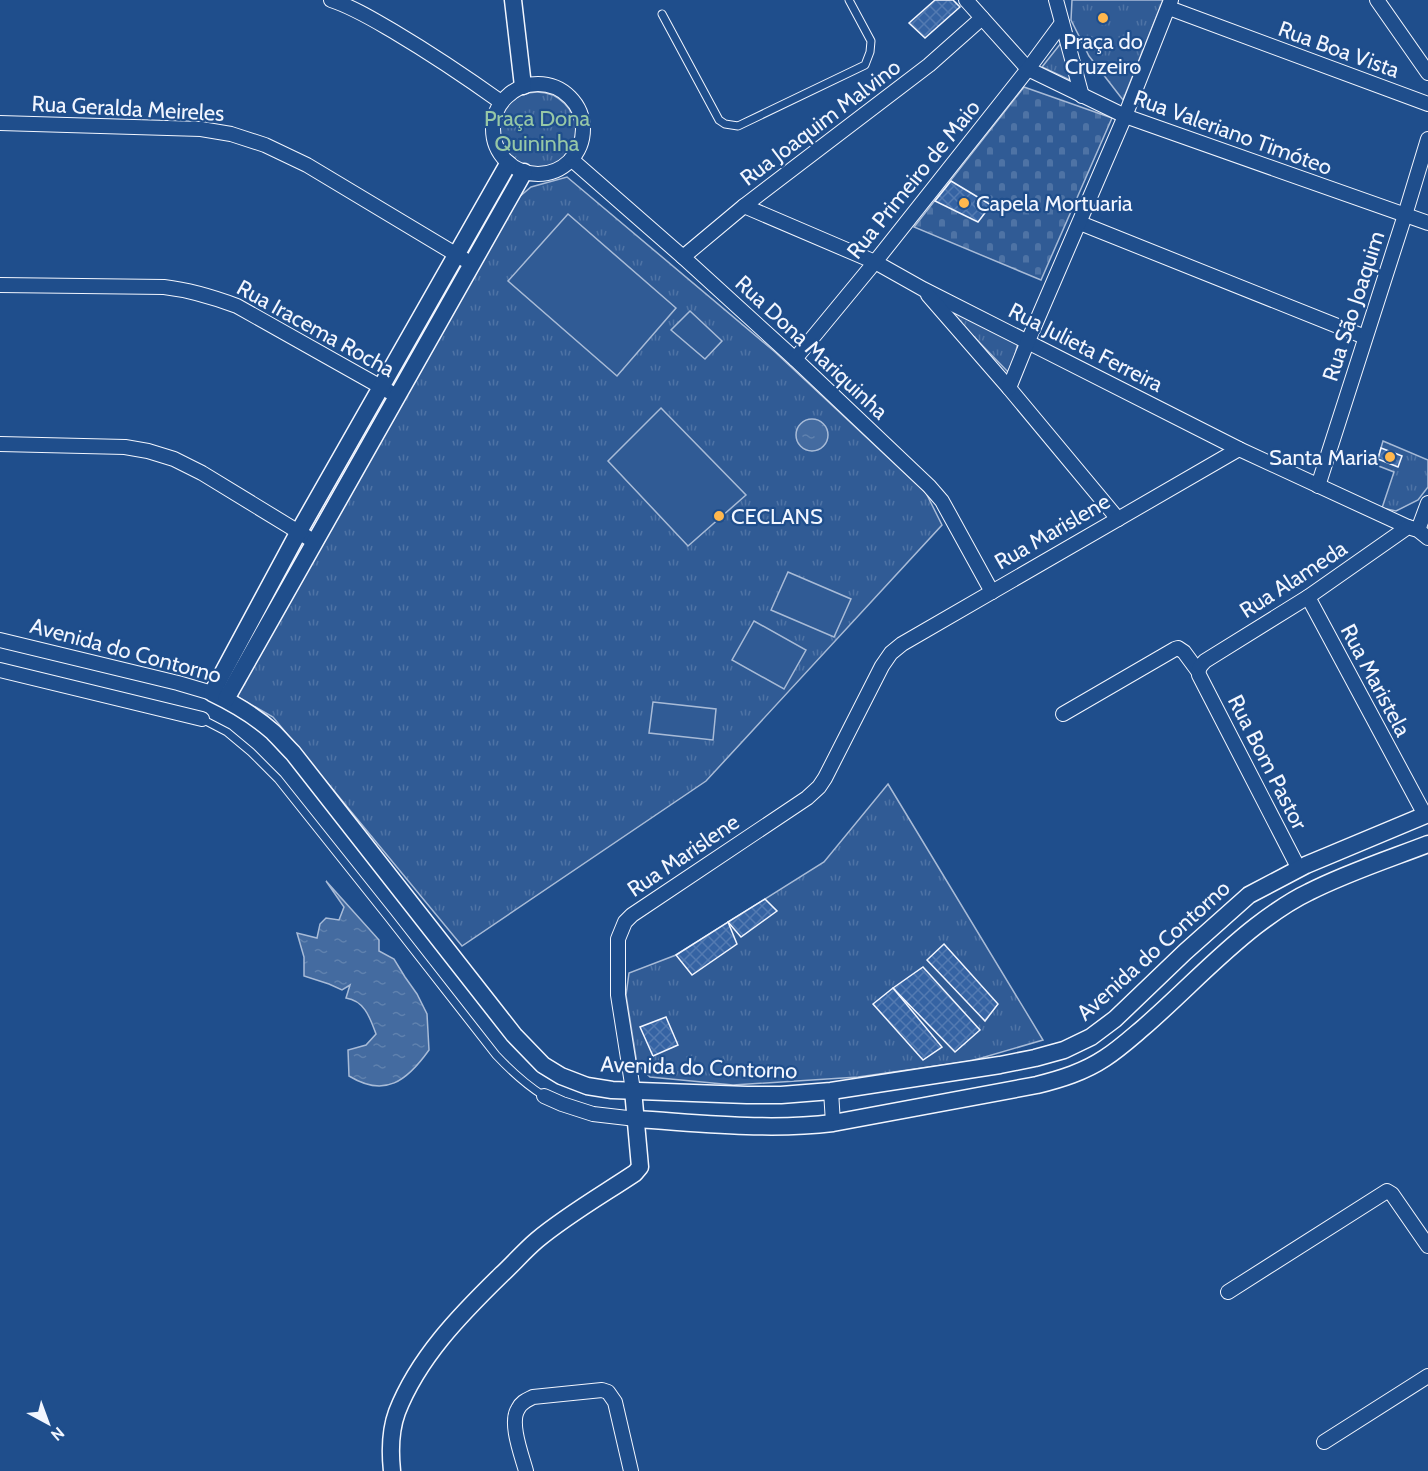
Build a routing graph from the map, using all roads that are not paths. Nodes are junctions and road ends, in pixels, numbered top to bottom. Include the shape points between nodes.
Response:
1 (334, 0) edge
2 (513, 0) edge
3 (849, 0) edge
4 (966, 0) edge
5 (1377, 0) edge
6 (1059, 2) edge
7 (1170, 4) edge
8 (662, 14) dead end
9 (982, 18) junction
10 (1062, 22) junction
11 (1028, 69) junction
12 (1428, 73) edge
13 (523, 86) junction
14 (1082, 96) junction
15 (501, 102) junction
16 (1428, 104) edge
17 (1125, 116) junction
18 (0, 123) edge
19 (1428, 139) edge
20 (571, 159) junction
21 (508, 164) junction
22 (524, 172) junction
23 (744, 206) junction
24 (1405, 215) junction
25 (1080, 223) junction
26 (1428, 224) edge
27 (456, 256) junction
28 (683, 257) junction
29 (874, 262) junction
30 (472, 264) junction
31 (0, 285) edge
32 (923, 289) junction
33 (1365, 337) junction
34 (1028, 341) junction
35 (795, 359) junction
36 (381, 388) junction
37 (1009, 388) junction
38 (397, 396) junction
39 (0, 444) edge
40 (1239, 449) junction
41 (1318, 486) junction
42 (1428, 503) edge
43 (1118, 519) junction
44 (1418, 532) edge
45 (298, 533) junction
46 (315, 542) junction
47 (992, 592) junction
48 (1308, 597) junction
49 (0, 640) edge
50 (0, 670) edge
51 (1199, 673) junction
52 (219, 696) junction
53 (1063, 714) dead end
54 (202, 719) joint
55 (1426, 815) edge
56 (1428, 844) edge
57 (1299, 869) junction
58 (633, 1090) junction
59 (831, 1091) junction
60 (544, 1096) joint
61 (636, 1119) junction
62 (833, 1123) junction
63 (1428, 1246) edge
64 (1228, 1292) dead end
65 (1428, 1376) edge
66 (1324, 1442) dead end
67 (392, 1471) edge
68 (526, 1471) edge
69 (631, 1471) edge

1 - 15 street via 430,53
2 - 13 street
3 - 8 lane via 871,41 865,65 738,126 719,120
4 - 9 street
5 - 12 street
6 - 10 street
7 - 16 street, Rua Boa Vista
7 - 17 street
9 - 11 street
9 - 23 street, Rua Joaquim Malvino via 897,91
10 - 11 street, Rua Primeiro de Maio
10 - 14 street
11 - 14 street, Rua Valeriano Timóteo
11 - 29 street, Rua Primeiro de Maio
13 - 15 street
13 - 20 street via 552,86 576,104 583,132
14 - 17 street, Rua Valeriano Timóteo
15 - 21 street via 492,128 494,141
17 - 24 street, Rua Valeriano Timóteo
17 - 25 street
18 - 27 street, Rua Geralda Meireles via 201,129 231,134 307,165
19 - 24 street, Rua São Joaquim
20 - 22 street via 549,173
20 - 28 street, Rua Dona Mariquinha
21 - 22 street
21 - 27 street
22 - 30 street
23 - 28 street, Rua Joaquim Malvino
23 - 29 street, Rua Julieta Ferreira
24 - 26 street, Rua Valeriano Timóteo
24 - 33 street, Rua São Joaquim
25 - 33 street
25 - 34 street
27 - 30 street, Rua Geralda Meireles
27 - 36 street
28 - 35 street, Rua Dona Mariquinha
29 - 32 street, Rua Julieta Ferreira
29 - 35 street, Rua Primeiro de Maio
30 - 38 street
31 - 36 street, Rua Iracema Rocha via 186,289 237,306
32 - 34 street, Rua Julieta Ferreira
32 - 37 street
33 - 41 street, Rua São Joaquim
34 - 37 street
34 - 40 street, Rua Julieta Ferreira
35 - 47 street, Rua Dona Mariquinha via 936,493
36 - 38 street, Rua Iracema Rocha
36 - 45 street
37 - 43 street
38 - 46 street
39 - 45 street via 148,451 202,473
40 - 41 street, Rua Julieta Ferreira
40 - 43 street, Rua Marislene
41 - 44 street, Rua Julieta Ferreira
42 - 44 street
43 - 47 street, Rua Marislene
44 - 48 street, Rua Alameda
45 - 46 street
45 - 52 street
46 - 52 street
47 - 58 street, Rua Marislene via 891,653 825,778 807,798 625,922 618,939 618,995
48 - 51 street, Rua Alameda via 1204,661
48 - 55 street, Rua Maristela
49 - 52 street, Avenida do Contorno
50 - 54 street
51 - 53 street, Rua Bom Pastor via 1178,648
51 - 57 street, Rua Bom Pastor
52 - 58 street, Avenida do Contorno via 272,731 293,753 526,1049 561,1076 587,1086
54 - 60 lane via 227,732 278,779 496,1055 520,1080
55 - 57 street, Avenida do Contorno
56 - 62 street via 1369,866 1284,906 1254,927 1123,1045 1082,1071 1037,1085
57 - 59 street, Avenida do Contorno via 1249,895 1115,1019 1064,1050 1000,1065
58 - 59 street, Avenida do Contorno via 747,1095
58 - 61 street, Rua Marislene
59 - 62 street
60 - 61 street via 593,1114
61 - 62 street via 775,1127
61 - 67 street, Rua Marislene via 638,1170 535,1241 466,1309 435,1346 396,1414 391,1442
63 - 64 street via 1387,1191
65 - 66 street
68 - 69 street via 514,1419 524,1401 602,1390 615,1402

